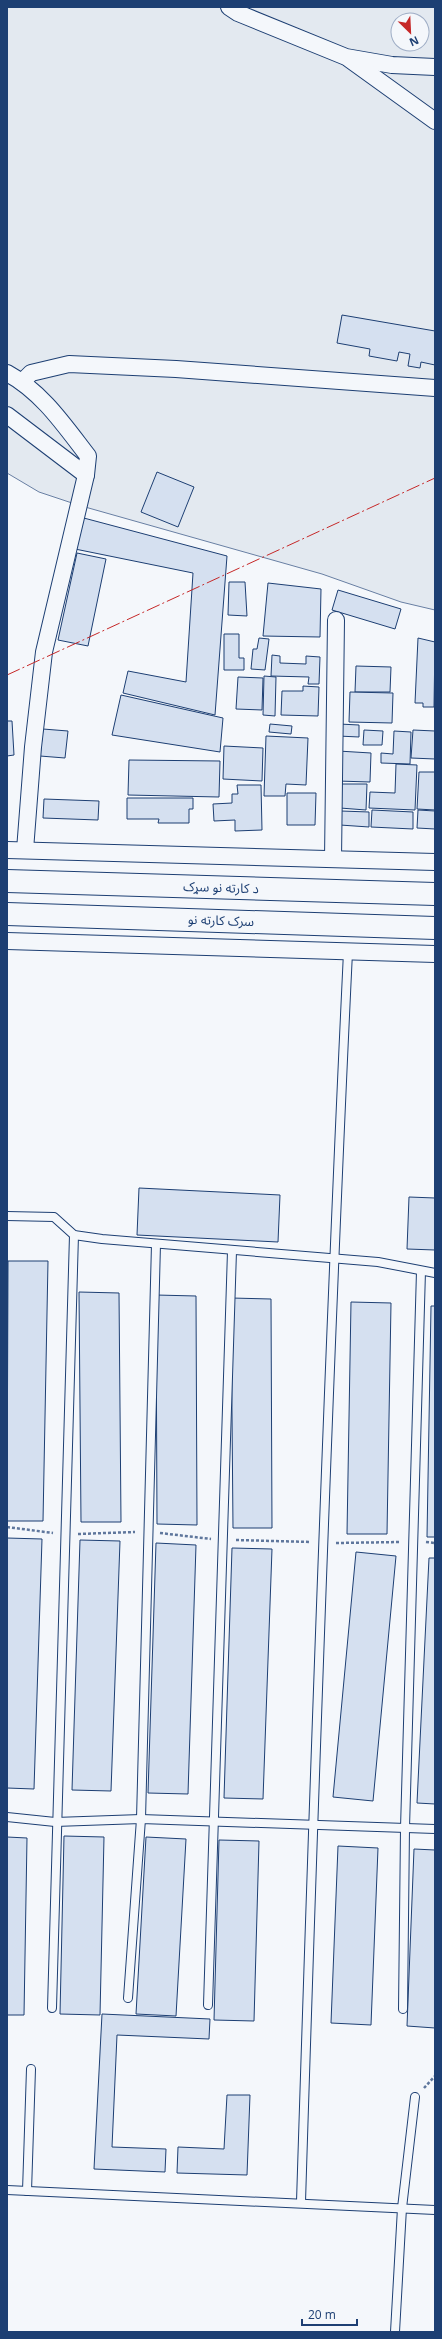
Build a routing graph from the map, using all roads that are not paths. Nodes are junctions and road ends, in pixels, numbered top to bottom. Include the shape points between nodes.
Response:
1 (229, 7) edge
2 (346, 56) junction
3 (435, 67) edge
4 (435, 121) edge
5 (7, 373) edge
6 (22, 382) junction
7 (435, 388) edge
8 (7, 415) edge
9 (86, 475) junction
10 (336, 620) dead end
11 (7, 850) edge
12 (25, 850) junction
13 (333, 859) junction
14 (435, 862) edge
15 (7, 881) edge
16 (435, 894) edge
17 (7, 914) edge
18 (435, 928) edge
19 (7, 941) edge
20 (348, 952) junction
21 (435, 954) edge
22 (7, 1216) edge
23 (7, 1224) edge
24 (74, 1235) junction
25 (156, 1244) junction
26 (232, 1251) junction
27 (334, 1260) junction
28 (421, 1271) junction
29 (435, 1273) edge
30 (7, 1817) edge
31 (141, 1819) junction
32 (56, 1822) junction
33 (214, 1822) junction
34 (312, 1825) junction
35 (405, 1828) junction
36 (435, 1829) edge
37 (128, 1998) dead end
38 (208, 2005) dead end
39 (52, 2008) dead end
40 (403, 2009) dead end
41 (31, 2069) dead end
42 (415, 2098) dead end
43 (7, 2190) edge
44 (27, 2191) junction
45 (301, 2202) junction
46 (402, 2208) junction
47 (435, 2210) edge
48 (395, 2332) edge

1 - 2 street via 238,13
2 - 3 street via 392,65
2 - 4 street
5 - 6 street
6 - 7 street via 31,373 69,364 184,369
6 - 9 street via 54,412 88,456
8 - 9 street
9 - 12 street via 44,652
10 - 13 street
11 - 12 street
12 - 13 street
13 - 14 street
15 - 16 highway, د کارته نو سړک
17 - 18 highway, سرک کارته نو
19 - 20 street
20 - 21 street
20 - 27 lane
22 - 23 lane
22 - 24 lane via 54,1217
24 - 25 lane
24 - 32 lane
25 - 26 lane
25 - 31 lane
26 - 27 lane
26 - 33 lane
27 - 28 lane via 378,1262
27 - 34 lane
28 - 29 lane
28 - 35 lane
30 - 32 lane
31 - 32 lane
31 - 33 lane
31 - 37 lane
32 - 39 lane
33 - 34 lane
33 - 38 lane
34 - 35 lane
34 - 45 lane
35 - 36 lane
35 - 40 lane
41 - 44 lane
42 - 46 lane
43 - 44 lane
44 - 45 lane
45 - 46 lane
46 - 47 lane
46 - 48 lane

